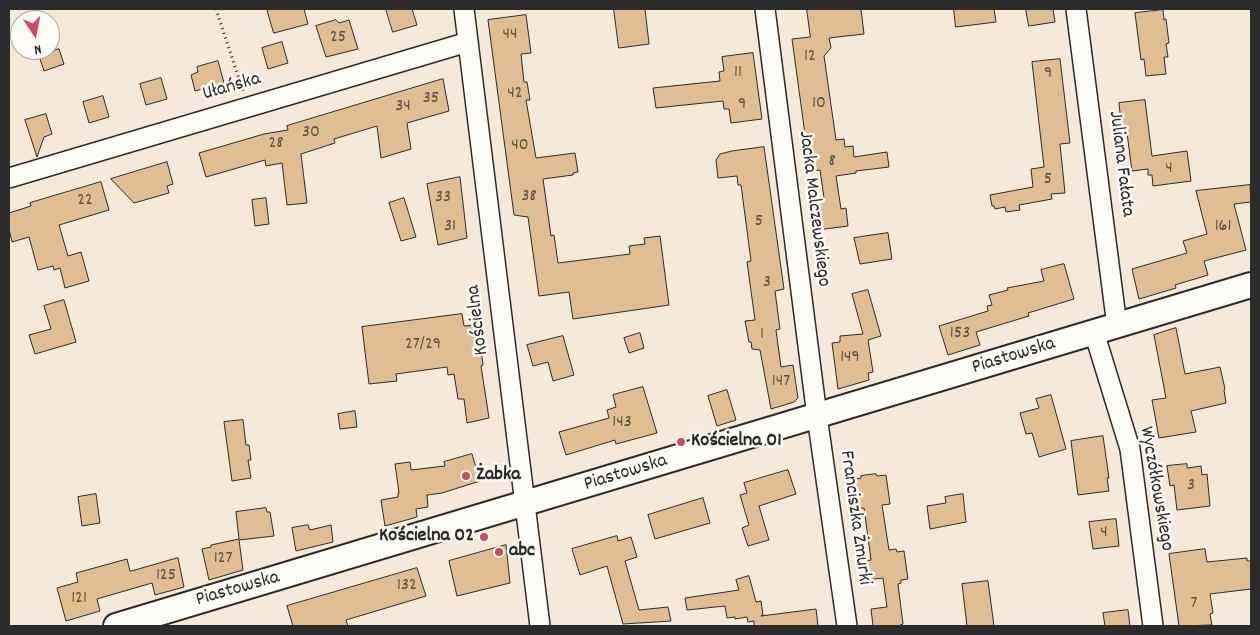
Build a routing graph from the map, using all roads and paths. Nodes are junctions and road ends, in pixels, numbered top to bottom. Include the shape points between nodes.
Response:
1 (216, 9) edge
2 (464, 9) edge
3 (764, 9) edge
4 (1076, 9) edge
5 (468, 42) junction
6 (248, 107) junction
7 (9, 178) edge
8 (1251, 285) edge
9 (1117, 326) junction
10 (1094, 332) junction
11 (817, 416) junction
12 (524, 506) junction
13 (116, 626) edge
14 (540, 626) edge
15 (847, 626) edge
16 (1153, 626) edge

1 - 6 path
2 - 5 street, Kościelna
3 - 11 street, Jacka Malczewskiego
4 - 9 street, Juliana Fałata
5 - 6 street, Ułańska
5 - 12 street, Kościelna
6 - 7 street, Ułańska
8 - 9 street, Piastowska
9 - 10 street, Piastowska
10 - 11 street, Piastowska
10 - 16 street, Wyczółkowskiego via 1130,449
11 - 12 street, Piastowska
11 - 15 street, Franciszka Żmurki
12 - 13 street, Piastowska
12 - 14 street, Kościelna

